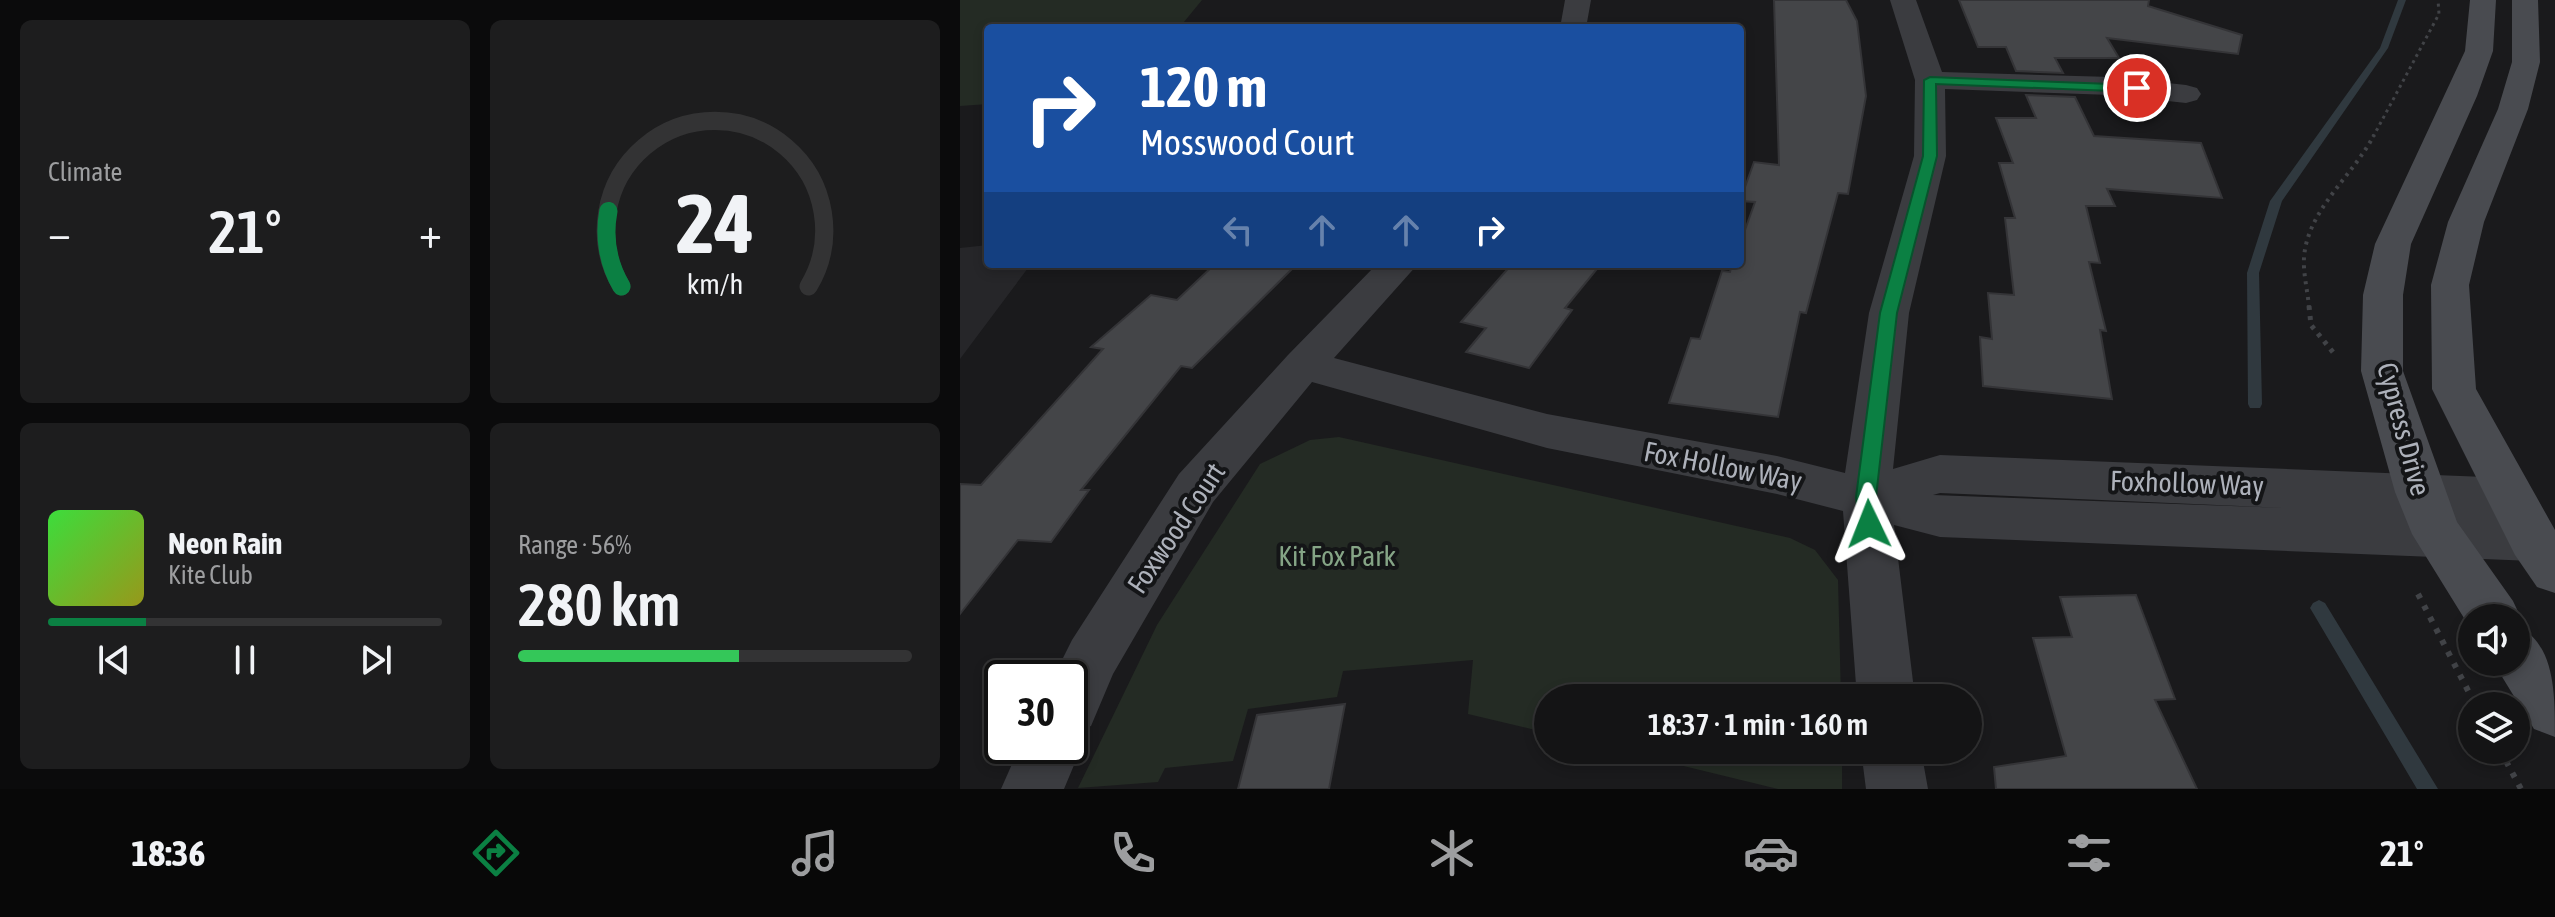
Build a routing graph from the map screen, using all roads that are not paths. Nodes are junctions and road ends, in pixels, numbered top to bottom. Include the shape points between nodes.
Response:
1 (1578, 0) edge
2 (1903, 0) edge
3 (2483, 0) edge
4 (2525, 0) edge
5 (1574, 24) edge
6 (1930, 80) junction
7 (2186, 94) dead end
8 (1395, 268) edge
9 (1303, 365) junction
10 (1866, 497) junction
11 (2428, 513) junction
12 (2533, 536) edge
13 (2485, 604) edge
14 (1088, 667) edge
15 (2530, 672) edge
16 (1885, 684) edge
17 (2555, 709) edge
18 (1044, 764) edge
19 (1893, 764) edge
20 (1032, 789) edge
21 (1897, 789) edge

1 - 5 street
2 - 6 street
3 - 11 street, Cypress Drive via 2479,51 2393,244 2383,295 2382,371
4 - 12 street, Cypress Drive via 2526,62 2513,109 2466,222 2450,285 2454,389
6 - 7 street
6 - 10 street via 1930,156 1889,313
8 - 9 street, Foxwood Court
9 - 10 street, Fox Hollow Way via 1547,431
9 - 14 street, Foxwood Court via 1196,488
10 - 11 street, Fox Hollow Way via 1940,517
10 - 16 street
11 - 12 street
11 - 13 street, Cypress Drive
15 - 17 street
18 - 20 street
19 - 21 street

